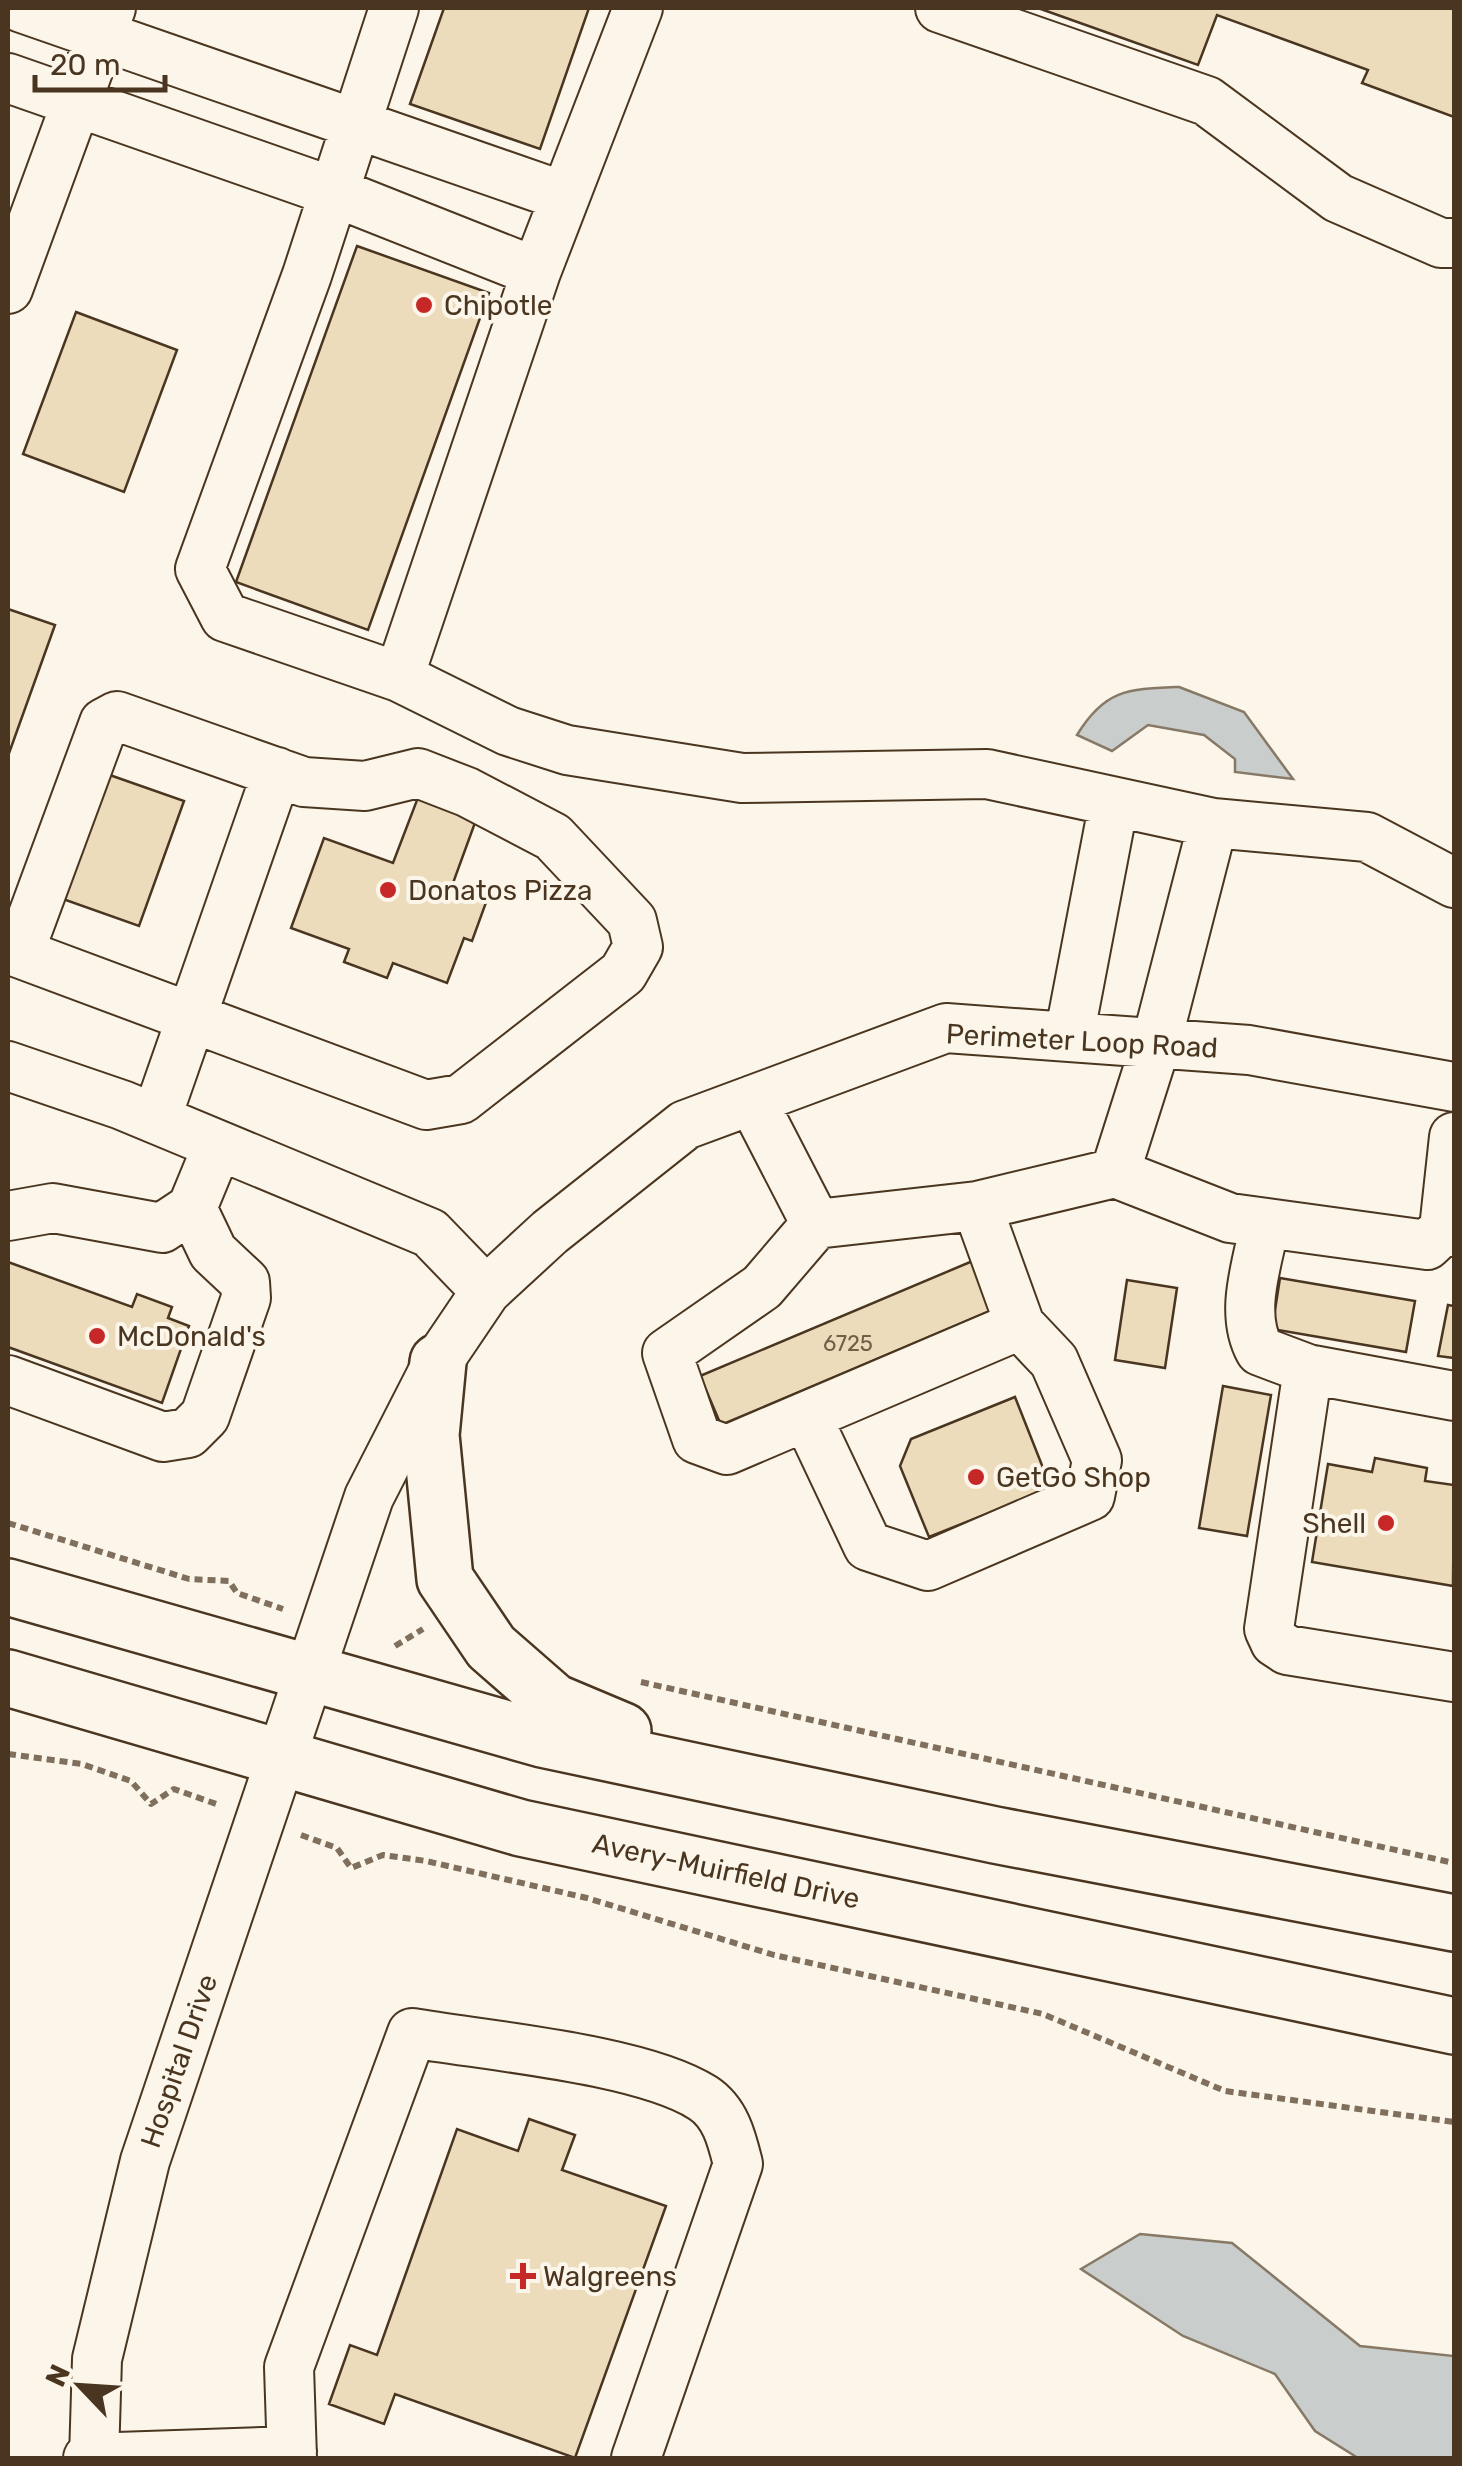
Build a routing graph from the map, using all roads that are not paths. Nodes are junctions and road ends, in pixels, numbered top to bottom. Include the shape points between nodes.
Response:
1 (22, 8) edge
2 (394, 8) edge
3 (638, 8) edge
4 (940, 8) edge
5 (106, 22) edge
6 (8, 78) edge
7 (78, 102) junction
8 (357, 121) junction
9 (334, 192) junction
10 (563, 196) junction
11 (1454, 243) edge
12 (536, 272) junction
13 (8, 289) edge
14 (399, 677) junction
15 (277, 772) junction
16 (1114, 802) junction
17 (1213, 822) junction
18 (1454, 884) edge
19 (13, 951) edge
20 (190, 1020) junction
21 (1069, 1037) junction
22 (1156, 1044) junction
23 (8, 1066) edge
24 (1454, 1088) edge
25 (752, 1100) junction
26 (156, 1119) junction
27 (1454, 1137) edge
28 (218, 1145) junction
29 (1115, 1173) junction
30 (977, 1206) junction
31 (192, 1208) junction
32 (8, 1216) edge
33 (816, 1224) junction
34 (1264, 1224) junction
35 (1449, 1230) edge
36 (486, 1291) junction
37 (1020, 1325) junction
38 (438, 1362) junction
39 (1308, 1370) junction
40 (8, 1380) edge
41 (1454, 1396) edge
42 (807, 1417) junction
43 (8, 1587) edge
44 (318, 1648) junction
45 (1454, 1677) edge
46 (8, 1678) edge
47 (282, 1758) junction
48 (737, 1777) junction
49 (1454, 1923) edge
50 (1454, 2026) edge
51 (292, 2455) edge
52 (92, 2458) edge
53 (636, 2458) edge

1 - 5 street
2 - 8 street
3 - 10 street
4 - 11 street via 1207,101 1338,198
5 - 7 street
5 - 8 street
6 - 7 street
7 - 9 street
7 - 13 street
8 - 9 street
8 - 10 street
9 - 12 street
9 - 14 street via 200,569 225,617
10 - 12 street
12 - 14 street
14 - 16 street via 508,731 624,761 742,778 986,774
15 - 19 street via 129,717 104,723
15 - 20 street
15 - 20 street via 304,782 365,786 418,774 467,792 553,837 632,921 638,947 622,973 461,1100 426,1105
16 - 17 street
16 - 21 street
17 - 18 street via 1367,837
17 - 22 street
19 - 20 street
20 - 26 street
21 - 22 street, Perimeter Loop Road
21 - 25 street, Perimeter Loop Road via 946,1028
22 - 24 street, Perimeter Loop Road via 1249,1050
22 - 29 street
23 - 26 street
25 - 33 street
25 - 36 street, Perimeter Loop Road via 685,1125
26 - 28 street
27 - 35 street
28 - 31 street
28 - 36 street via 430,1233
29 - 30 street
29 - 34 street via 1230,1218
30 - 33 street
30 - 37 street
31 - 32 street via 162,1228 53,1208
31 - 40 street via 213,1252 245,1282 246,1298 205,1416 188,1434 163,1437
33 - 42 street via 762,1287 667,1353 697,1439 726,1450
34 - 35 street via 1427,1245
34 - 39 street via 1250,1334 1260,1351
36 - 38 street, Perimeter Loop Road
37 - 42 street
37 - 42 street via 1054,1362 1097,1460 1090,1496 928,1566 868,1546
38 - 44 street, Perimeter Loop Road via 369,1496
38 - 48 main road via 431,1434 445,1579 491,1647 554,1702
39 - 41 street
39 - 45 street via 1269,1629 1275,1642 1287,1650
43 - 44 main road
44 - 47 street, Hospital Drive
44 - 48 main road via 542,1739
46 - 47 main road, Avery-Muirfield Drive
47 - 50 main road, Avery-Muirfield Drive via 521,1828
47 - 52 street, Hospital Drive via 145,2161 97,2360
48 - 49 main road via 995,1835
51 - 52 street
51 - 53 street via 290,2367 412,2033 640,2072 704,2099 728,2126 738,2164

